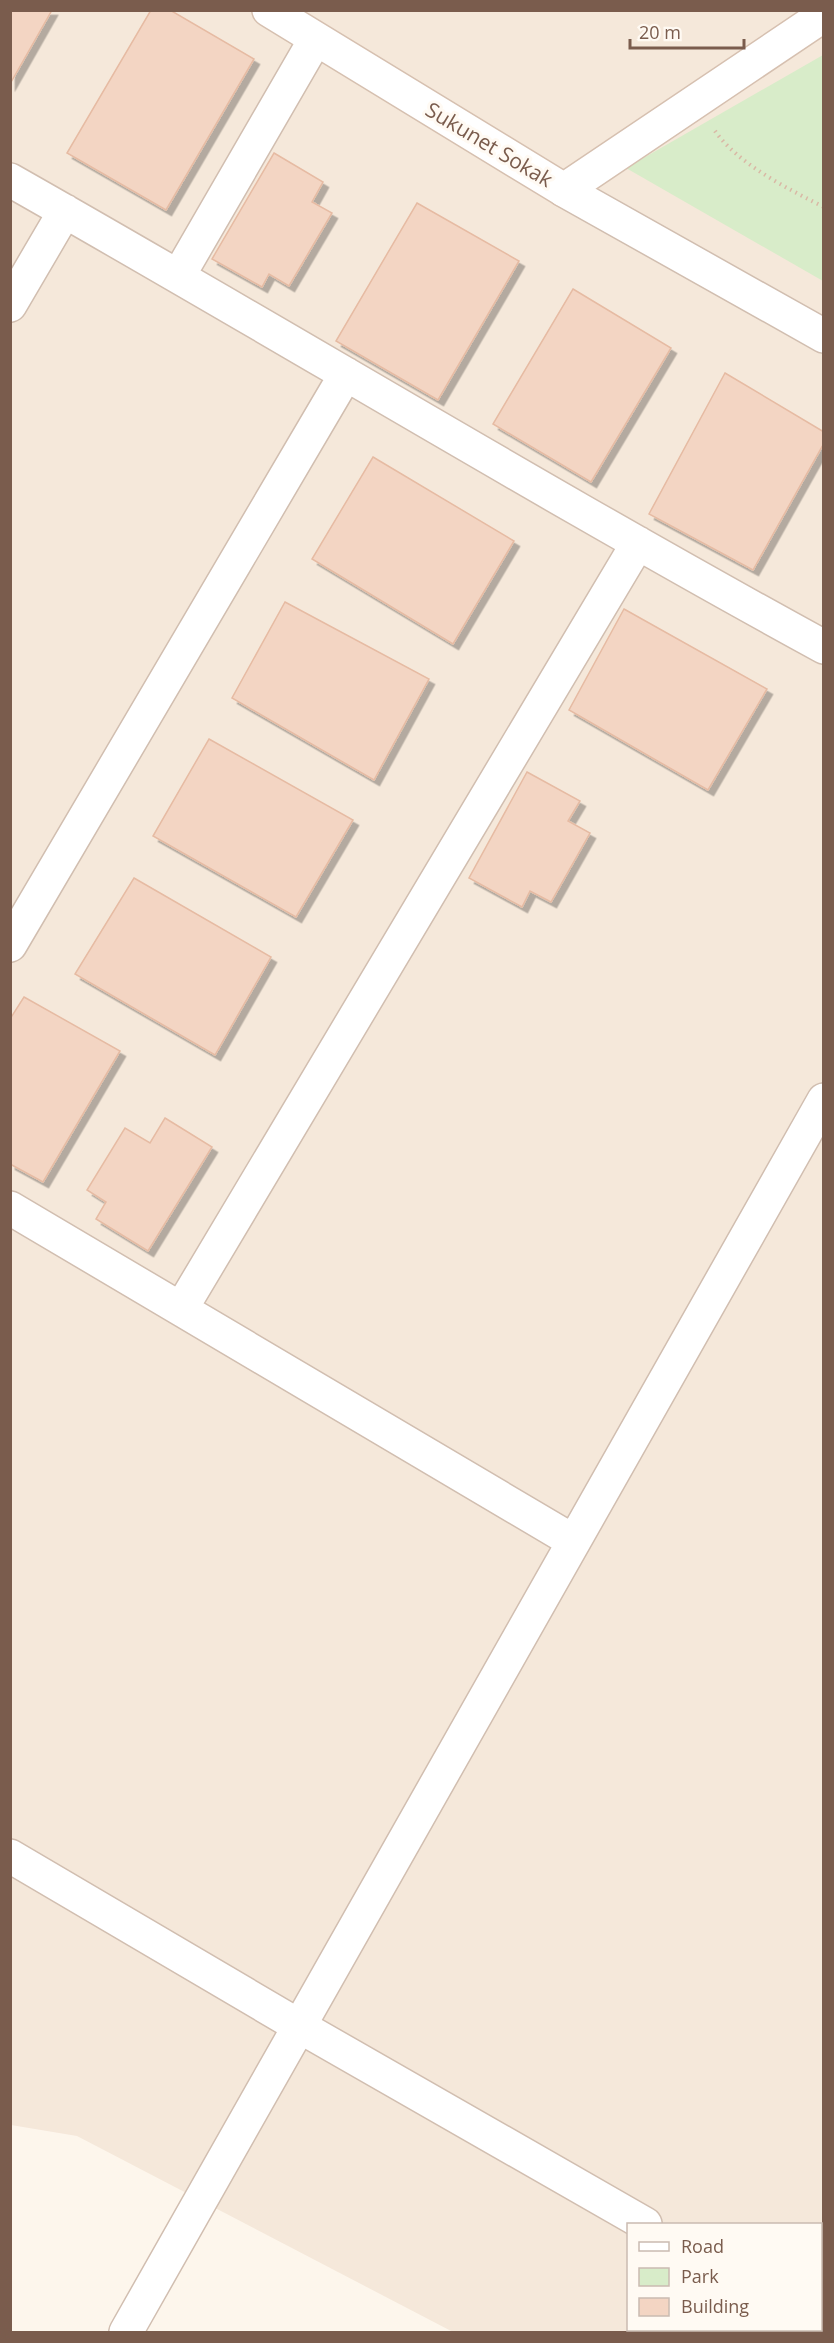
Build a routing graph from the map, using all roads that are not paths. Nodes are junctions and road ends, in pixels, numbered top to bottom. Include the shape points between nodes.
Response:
1 (269, 10) edge
2 (824, 15) edge
3 (315, 40) junction
4 (10, 180) edge
5 (564, 190) junction
6 (65, 211) junction
7 (179, 275) junction
8 (10, 305) edge
9 (824, 336) edge
10 (346, 374) junction
11 (638, 543) junction
12 (824, 646) edge
13 (10, 945) edge
14 (824, 1100) edge
15 (10, 1208) edge
16 (181, 1309) junction
17 (573, 1541) junction
18 (10, 1856) edge
19 (299, 2026) junction
20 (643, 2223) edge
21 (126, 2332) edge

1 - 3 street, Sukunet Sokak
2 - 5 street, Sukunet Sokak
3 - 5 street, Sukunet Sokak
3 - 7 street
4 - 6 street
5 - 9 street
6 - 7 street
6 - 8 street
7 - 10 street
10 - 11 street
10 - 13 street
11 - 12 street
11 - 16 street
14 - 17 street
15 - 16 street
16 - 17 street
17 - 19 street
18 - 19 street
19 - 20 street
19 - 21 street

